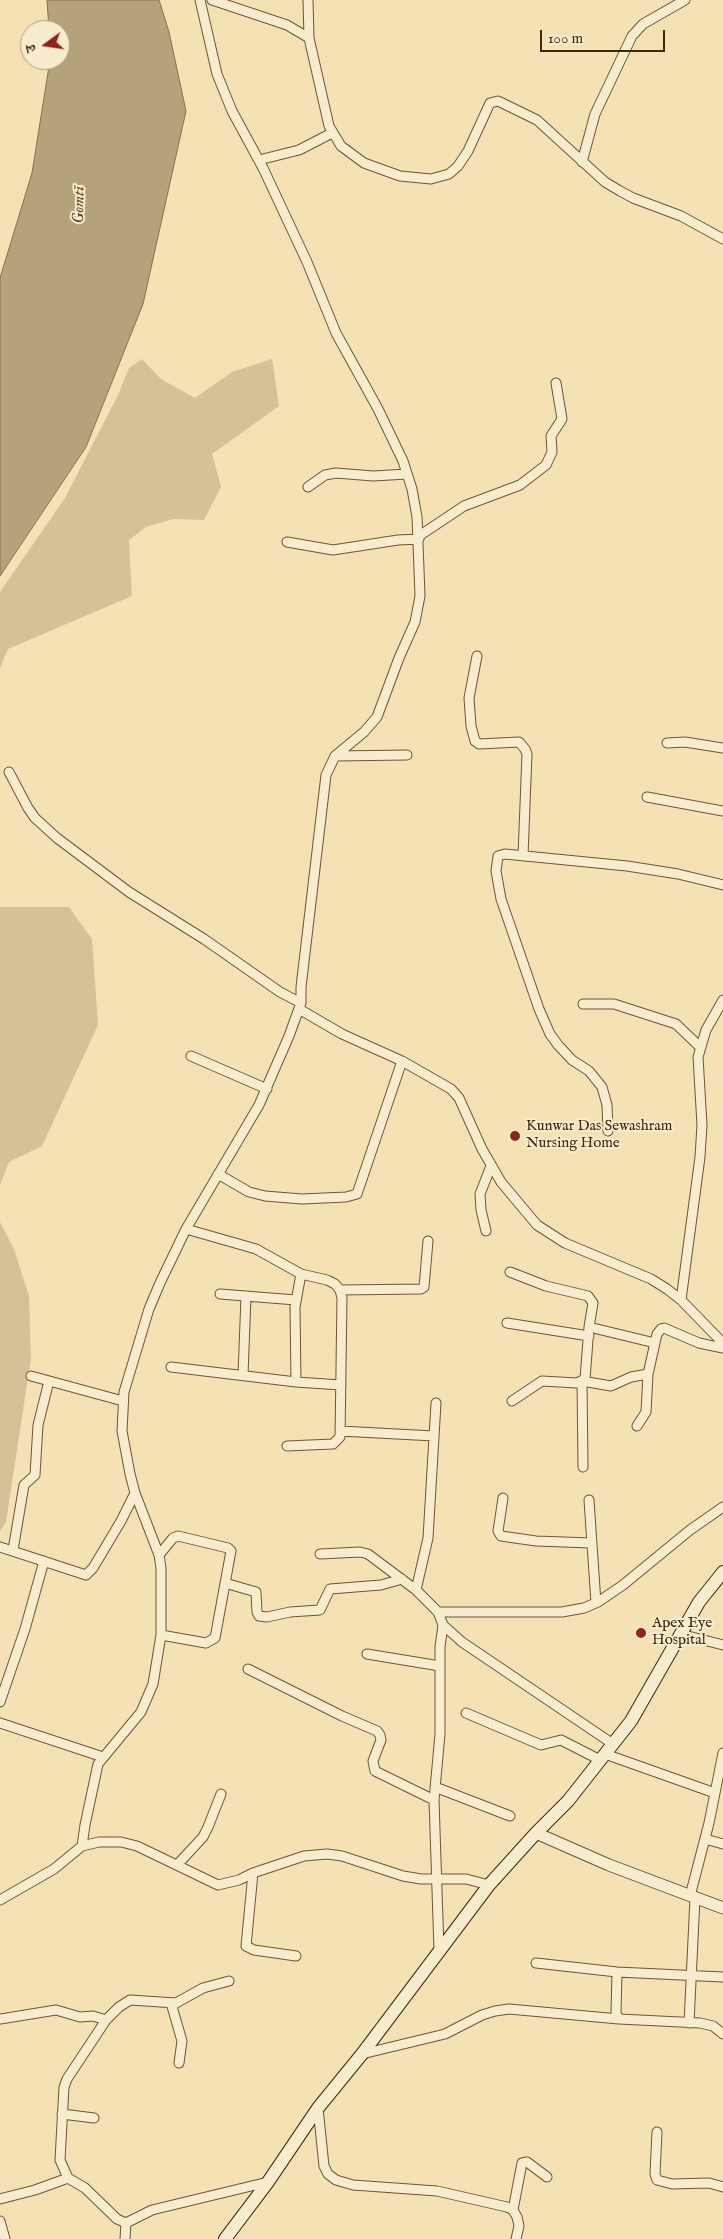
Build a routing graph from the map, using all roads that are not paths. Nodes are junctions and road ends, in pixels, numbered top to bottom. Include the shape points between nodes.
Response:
1 (200, 0) edge
2 (212, 0) edge
3 (308, 0) edge
4 (685, 0) edge
5 (309, 38) junction
6 (332, 133) junction
7 (259, 160) junction
8 (582, 162) junction
9 (723, 239) edge
10 (556, 383) dead end
11 (407, 474) junction
12 (308, 487) dead end
13 (419, 537) junction
14 (287, 542) dead end
15 (478, 656) dead end
16 (667, 743) dead end
17 (723, 748) edge
18 (407, 755) dead end
19 (335, 756) junction
20 (9, 772) dead end
21 (647, 797) dead end
22 (723, 812) edge
23 (523, 856) junction
24 (723, 886) edge
25 (723, 1000) edge
26 (583, 1004) dead end
27 (300, 1006) junction
28 (719, 1015) edge
29 (700, 1047) junction
30 (191, 1056) dead end
31 (402, 1061) junction
32 (266, 1089) junction
33 (608, 1131) dead end
34 (492, 1166) junction
35 (218, 1174) junction
36 (186, 1229) junction
37 (486, 1231) dead end
38 (428, 1241) dead end
39 (510, 1272) dead end
40 (301, 1274) junction
41 (340, 1290) junction
42 (220, 1294) dead end
43 (246, 1296) junction
44 (296, 1300) junction
45 (681, 1300) junction
46 (508, 1323) dead end
47 (589, 1332) junction
48 (655, 1343) junction
49 (723, 1343) edge
50 (723, 1348) edge
51 (171, 1367) dead end
52 (648, 1374) junction
53 (243, 1375) junction
54 (31, 1376) dead end
55 (49, 1381) junction
56 (296, 1382) junction
57 (582, 1382) junction
58 (341, 1385) junction
59 (123, 1401) junction
60 (512, 1401) dead end
61 (436, 1403) dead end
62 (637, 1426) dead end
63 (340, 1431) junction
64 (434, 1436) junction
65 (287, 1446) dead end
66 (583, 1467) dead end
67 (135, 1493) junction
68 (503, 1498) dead end
69 (589, 1500) dead end
70 (723, 1507) edge
71 (591, 1544) junction
72 (0, 1547) edge
73 (13, 1550) junction
74 (320, 1554) dead end
75 (159, 1555) junction
76 (44, 1561) junction
77 (723, 1572) edge
78 (402, 1579) junction
79 (225, 1583) junction
80 (416, 1590) junction
81 (596, 1603) junction
82 (438, 1612) junction
83 (443, 1625) junction
84 (680, 1634) junction
85 (161, 1635) junction
86 (723, 1645) edge
87 (367, 1654) dead end
88 (440, 1666) junction
89 (248, 1669) dead end
90 (0, 1702) edge
91 (466, 1713) dead end
92 (0, 1723) edge
93 (606, 1753) junction
94 (723, 1753) edge
95 (103, 1757) junction
96 (720, 1784) edge
97 (435, 1787) junction
98 (715, 1793) junction
99 (221, 1794) dead end
100 (434, 1800) junction
101 (510, 1816) dead end
102 (536, 1833) junction
103 (705, 1839) junction
104 (723, 1844) edge
105 (82, 1846) junction
106 (177, 1865) junction
107 (254, 1873) junction
108 (436, 1880) junction
109 (489, 1886) junction
110 (692, 1897) junction
111 (0, 1900) edge
112 (723, 1908) edge
113 (439, 1950) junction
114 (296, 1956) dead end
115 (536, 1963) dead end
116 (617, 1972) junction
117 (692, 1976) junction
118 (723, 1978) edge
119 (229, 1980) dead end
120 (171, 2003) junction
121 (0, 2019) edge
122 (619, 2019) junction
123 (106, 2020) junction
124 (689, 2023) junction
125 (723, 2034) edge
126 (362, 2054) junction
127 (179, 2063) dead end
128 (318, 2108) junction
129 (62, 2114) junction
130 (94, 2118) dead end
131 (657, 2132) dead end
132 (547, 2177) dead end
133 (68, 2178) junction
134 (268, 2182) junction
135 (723, 2187) edge
136 (0, 2199) edge
137 (513, 2210) junction
138 (0, 2221) edge
139 (126, 2223) junction
140 (5, 2239) edge
141 (126, 2239) edge
142 (226, 2239) edge
143 (516, 2239) edge

1 - 7 street via 217,74 232,111
2 - 5 street via 287,25
3 - 5 street
4 - 8 street via 643,24 632,36 595,114
5 - 6 street
6 - 7 street via 293,152
6 - 8 street via 348,152 364,163 400,176 431,179 441,177 458,166 487,107 498,101 537,120
7 - 11 street via 336,333 378,408
8 - 9 street via 605,182 633,198 681,216
10 - 13 street via 562,420 551,436 552,452 546,465 520,485 464,506
11 - 12 street via 336,473 325,475
11 - 13 street
13 - 14 street via 333,550
13 - 19 street via 420,596 415,622 377,717
15 - 23 street via 469,698 475,741 479,744 519,742 527,754
16 - 17 street via 685,742
18 - 19 street
19 - 27 street via 326,776
20 - 27 street via 35,818 57,838 130,892
21 - 22 street
23 - 24 street via 626,866 678,874
23 - 33 street via 498,856 496,871 502,899 550,1034 602,1088 607,1105
25 - 28 street
26 - 29 street via 614,1004 676,1024
27 - 31 street via 342,1034
27 - 32 street
28 - 29 street
29 - 45 street via 700,1157
30 - 32 street
31 - 34 street via 452,1089
31 - 35 street via 357,1194 302,1199 265,1196 249,1192
32 - 35 street
34 - 37 street via 480,1194
34 - 45 street via 525,1211 550,1235 651,1279
35 - 36 street
36 - 40 street via 256,1250
36 - 59 street via 149,1309
38 - 41 street via 424,1287 421,1289
39 - 47 street via 591,1298
40 - 41 street via 327,1280
40 - 44 street
41 - 58 street
42 - 43 street
43 - 44 street
43 - 53 street
44 - 56 street
45 - 49 street
46 - 47 street
47 - 48 street
47 - 57 street via 586,1377
48 - 50 street via 659,1331 664,1328 699,1343
48 - 52 street
51 - 53 street
52 - 57 street via 631,1376 611,1386
52 - 62 street via 646,1412
53 - 56 street
54 - 55 street
55 - 59 street
55 - 73 street via 38,1425 34,1475 24,1485
56 - 58 street
57 - 60 street via 542,1381
57 - 66 street
58 - 63 street
59 - 67 street via 122,1431
61 - 64 street
63 - 64 street
63 - 65 street via 340,1437 333,1444
64 - 80 street via 428,1538
67 - 75 street
67 - 76 street via 89,1573 76,1573
68 - 71 street via 498,1530 501,1536
69 - 71 street
70 - 81 street
71 - 81 street
72 - 73 street
73 - 76 street
74 - 78 street via 368,1554
75 - 79 street via 178,1536 228,1548 231,1553
75 - 85 street
76 - 90 street
77 - 84 main road via 699,1602
78 - 79 street via 381,1585 330,1589 320,1610 267,1617 259,1616 257,1612 256,1592
78 - 80 street
79 - 85 street via 215,1638 211,1642
80 - 82 street
81 - 82 street via 562,1612
82 - 83 street
83 - 88 street
83 - 93 street
84 - 86 street
84 - 93 main road via 631,1721
85 - 95 street via 148,1700
87 - 88 street
88 - 97 street via 440,1734
89 - 100 street via 377,1731 381,1740 372,1761 375,1772
91 - 93 street via 541,1745 561,1740
92 - 95 street
93 - 98 street
93 - 102 main road via 568,1802
94 - 96 street
95 - 105 street via 94,1778
96 - 98 street
97 - 100 street
97 - 101 street
98 - 103 street
99 - 106 street via 206,1832
100 - 108 street
102 - 109 main road
102 - 110 street
103 - 104 street
103 - 110 street
105 - 106 street via 121,1842
105 - 111 street via 54,1868
106 - 107 street via 218,1885
107 - 108 street via 304,1856 327,1854 403,1876
107 - 114 street via 246,1946
108 - 109 street via 466,1879
108 - 113 street
109 - 113 main road
110 - 112 street
110 - 117 street
113 - 126 main road
115 - 116 street
116 - 117 street
116 - 122 street via 616,2013
117 - 118 street
117 - 124 street
119 - 120 street
120 - 123 street via 130,2000
120 - 127 street via 182,2041
121 - 123 street via 56,2010
122 - 124 street
122 - 126 street via 509,2009 495,2011 446,2034
123 - 129 street via 67,2079
124 - 125 street via 713,2026
126 - 128 main road
128 - 134 main road
128 - 137 street via 324,2166 336,2180 353,2185 436,2192
129 - 130 street
129 - 133 street via 59,2153
131 - 135 street via 654,2174 657,2180
132 - 137 street via 527,2162 522,2163
133 - 136 street
133 - 139 street via 85,2188 117,2219
134 - 139 street via 152,2210
134 - 142 main road
137 - 143 street via 519,2226
138 - 140 street
139 - 141 street

